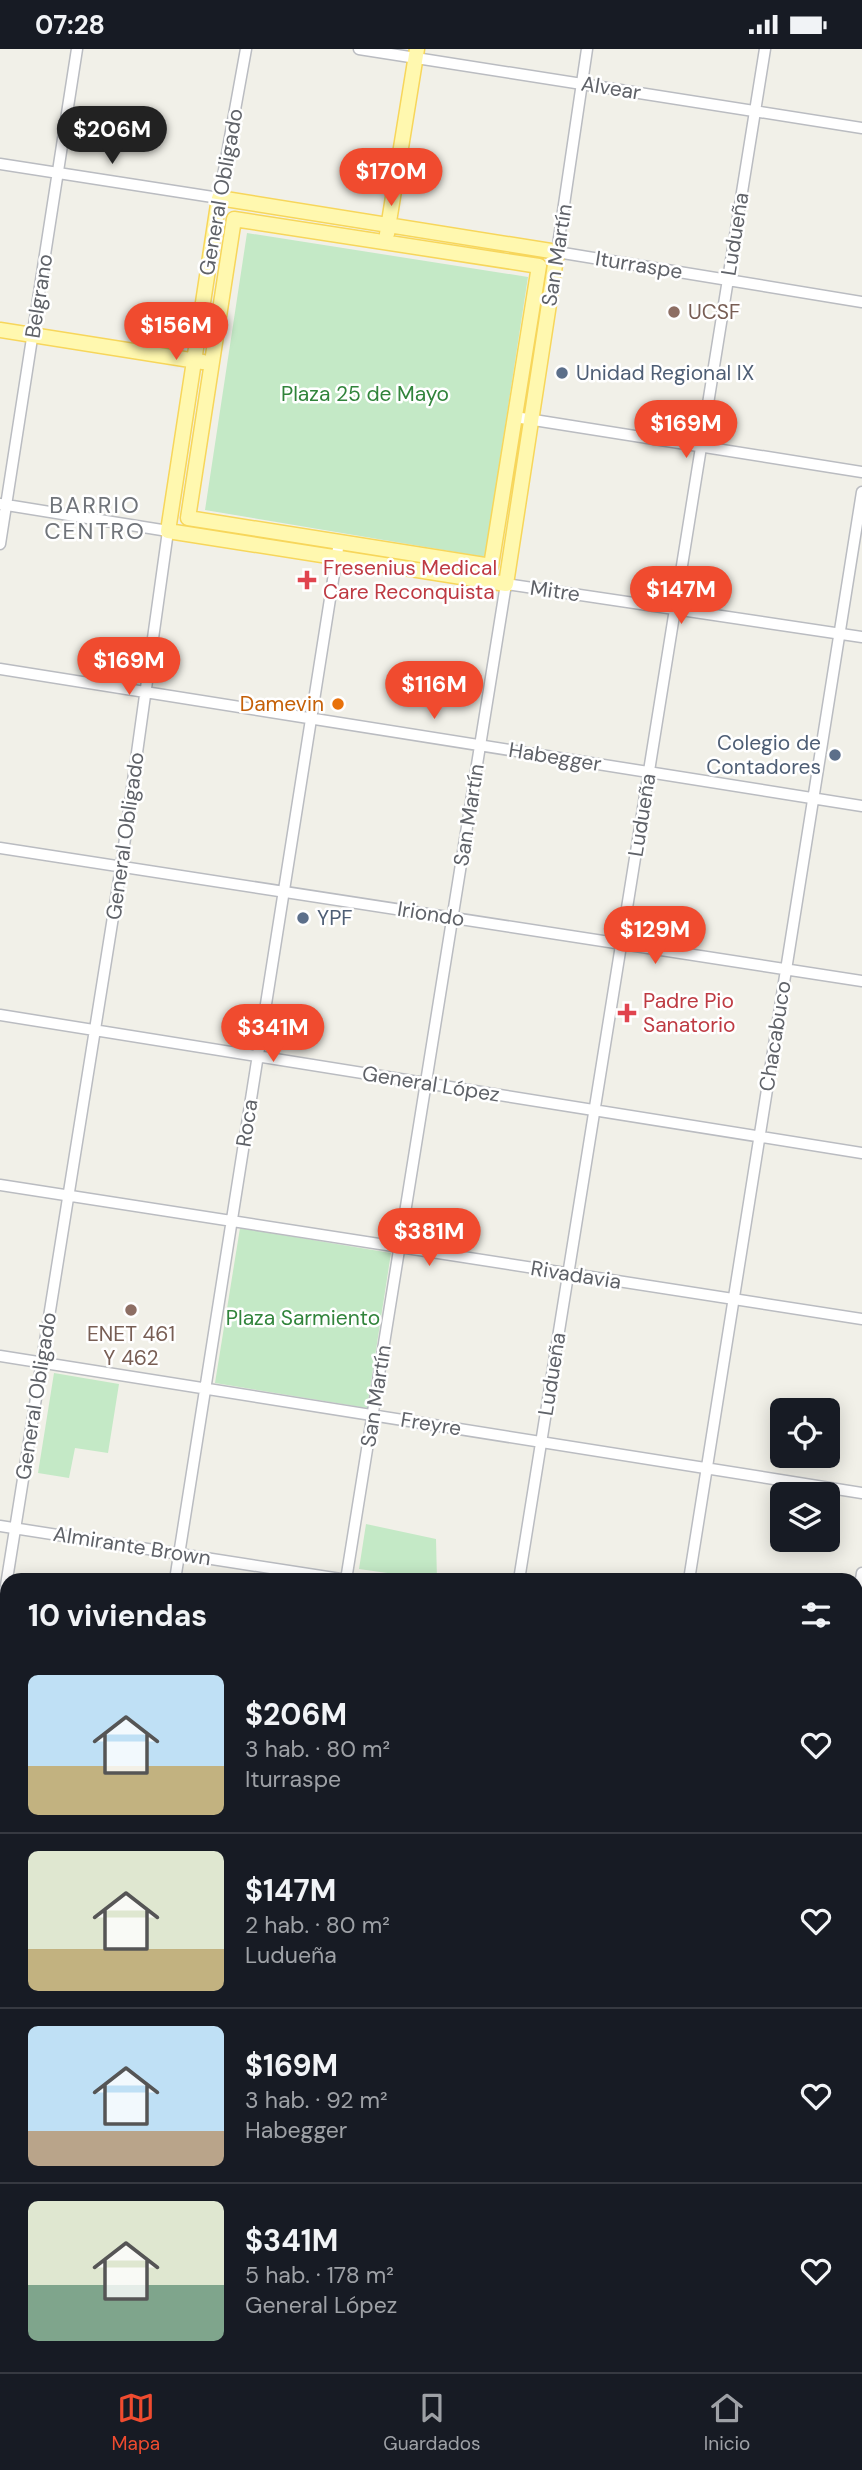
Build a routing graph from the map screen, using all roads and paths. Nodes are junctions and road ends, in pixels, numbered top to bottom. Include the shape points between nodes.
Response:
1 (77, 49) edge
2 (246, 49) edge
3 (359, 49) edge
4 (587, 49) edge
5 (765, 49) edge
6 (416, 53) edge
7 (582, 83) junction
8 (755, 111) junction
9 (862, 128) edge
10 (0, 164) edge
11 (58, 173) junction
12 (219, 198) junction
13 (388, 225) junction
14 (386, 242) junction
15 (557, 252) junction
16 (727, 280) junction
17 (862, 302) edge
18 (0, 330) edge
19 (33, 335) junction
20 (194, 361) junction
21 (212, 364) junction
22 (515, 417) junction
23 (531, 419) junction
24 (701, 446) junction
25 (862, 472) edge
26 (862, 492) edge
27 (3, 505) edge
28 (168, 531) junction
29 (339, 542) junction
30 (0, 544) edge
31 (337, 558) junction
32 (506, 584) junction
33 (675, 609) junction
34 (840, 633) junction
35 (862, 636) edge
36 (0, 669) edge
37 (145, 693) junction
38 (312, 717) junction
39 (480, 745) junction
40 (649, 772) junction
41 (813, 798) junction
42 (862, 806) edge
43 (0, 848) edge
44 (121, 867) junction
45 (284, 891) junction
46 (452, 918) junction
47 (620, 944) junction
48 (785, 970) junction
49 (862, 982) edge
50 (0, 1015) edge
51 (95, 1030) junction
52 (258, 1056) junction
53 (426, 1083) junction
54 (594, 1111) junction
55 (760, 1137) junction
56 (862, 1153) edge
57 (0, 1185) edge
58 (68, 1196) junction
59 (232, 1220) junction
60 (400, 1247) junction
61 (568, 1274) junction
62 (734, 1300) junction
63 (862, 1319) edge
64 (0, 1356) edge
65 (42, 1363) junction
66 (205, 1388) junction
67 (373, 1415) junction
68 (541, 1443) junction
69 (707, 1469) junction
70 (862, 1493) edge
71 (0, 1525) edge
72 (15, 1528) junction
73 (179, 1553) junction
74 (8, 1573) edge
75 (176, 1573) edge
76 (303, 1573) edge
77 (347, 1573) edge
78 (520, 1573) edge
79 (690, 1573) edge

1 - 11 street, Belgrano
2 - 12 street, General Obligado
3 - 6 street, Alvear
4 - 7 street, San Martín
5 - 8 street, Ludueña
6 - 7 street, Alvear
6 - 13 main road
7 - 8 street, Alvear
7 - 15 street, San Martín
8 - 9 street, Alvear
8 - 16 street, Ludueña
10 - 11 street, Iturraspe
11 - 12 street, Iturraspe
11 - 19 street, Belgrano
12 - 13 main road, Iturraspe
12 - 20 main road, General Obligado
13 - 14 main road
13 - 15 main road, Iturraspe
14 - 21 main road via 234,219
14 - 22 main road, San Martín via 539,266
15 - 16 street, Iturraspe
15 - 23 main road, San Martín
16 - 17 street, Iturraspe
16 - 24 street, Ludueña
18 - 19 main road
19 - 20 main road
19 - 27 street, Belgrano
20 - 21 main road
20 - 28 main road, General Obligado
21 - 29 main road via 188,518
22 - 23 street
22 - 29 main road, San Martín via 491,566
23 - 24 street
23 - 32 main road, San Martín
24 - 25 street
24 - 33 street, Ludueña
26 - 34 street, Chacabuco
27 - 28 street, Mitre
27 - 30 street, Belgrano
28 - 31 main road, Mitre
28 - 37 street, General Obligado
29 - 31 street, Roca
31 - 32 main road, Mitre
31 - 38 street, Roca
32 - 33 street, Mitre
32 - 39 street, San Martín
33 - 34 street, Mitre
33 - 40 street, Ludueña
34 - 35 street, Mitre
34 - 41 street, Chacabuco
36 - 37 street, Habegger
37 - 38 street, Habegger
37 - 44 street, General Obligado
38 - 39 street, Habegger
38 - 45 street, Roca
39 - 40 street, Habegger
39 - 46 street, San Martín
40 - 41 street, Habegger
40 - 47 street, Ludueña
41 - 42 street, Habegger
41 - 48 street, Chacabuco
43 - 44 street, Iriondo
44 - 45 street, Iriondo
44 - 51 street, General Obligado
45 - 46 street, Iriondo
45 - 52 street, Roca
46 - 47 street, Iriondo
46 - 53 street, San Martín
47 - 48 street, Iriondo
47 - 54 street, Ludueña
48 - 49 street, Iriondo
48 - 55 street, Chacabuco
50 - 51 street, General López
51 - 52 street, General López
51 - 58 street, General Obligado
52 - 53 street, General López
52 - 59 street, Roca
53 - 54 street, General López
53 - 60 street, San Martín
54 - 55 street, General López
54 - 61 street, Ludueña
55 - 56 street, General López
55 - 62 street, Chacabuco
57 - 58 street, Rivadavia
58 - 59 street, Rivadavia
58 - 65 street, General Obligado
59 - 60 street, Rivadavia
59 - 66 street, Roca
60 - 61 street, Rivadavia
60 - 67 street, San Martín
61 - 62 street, Rivadavia
61 - 68 street, Ludueña
62 - 63 street, Rivadavia
62 - 69 street, Chacabuco
64 - 65 street, Freyre
65 - 66 street, Freyre
65 - 72 street, General Obligado
66 - 67 street, Freyre
66 - 73 street, Roca
67 - 68 street, Freyre
67 - 77 street, San Martín
68 - 69 street, Freyre
68 - 78 street, Ludueña
69 - 70 street, Freyre
69 - 79 street, Chacabuco
71 - 72 street, Almirante Brown
72 - 73 street, Almirante Brown
72 - 74 street, General Obligado
73 - 75 street, Roca
73 - 76 street, Almirante Brown

